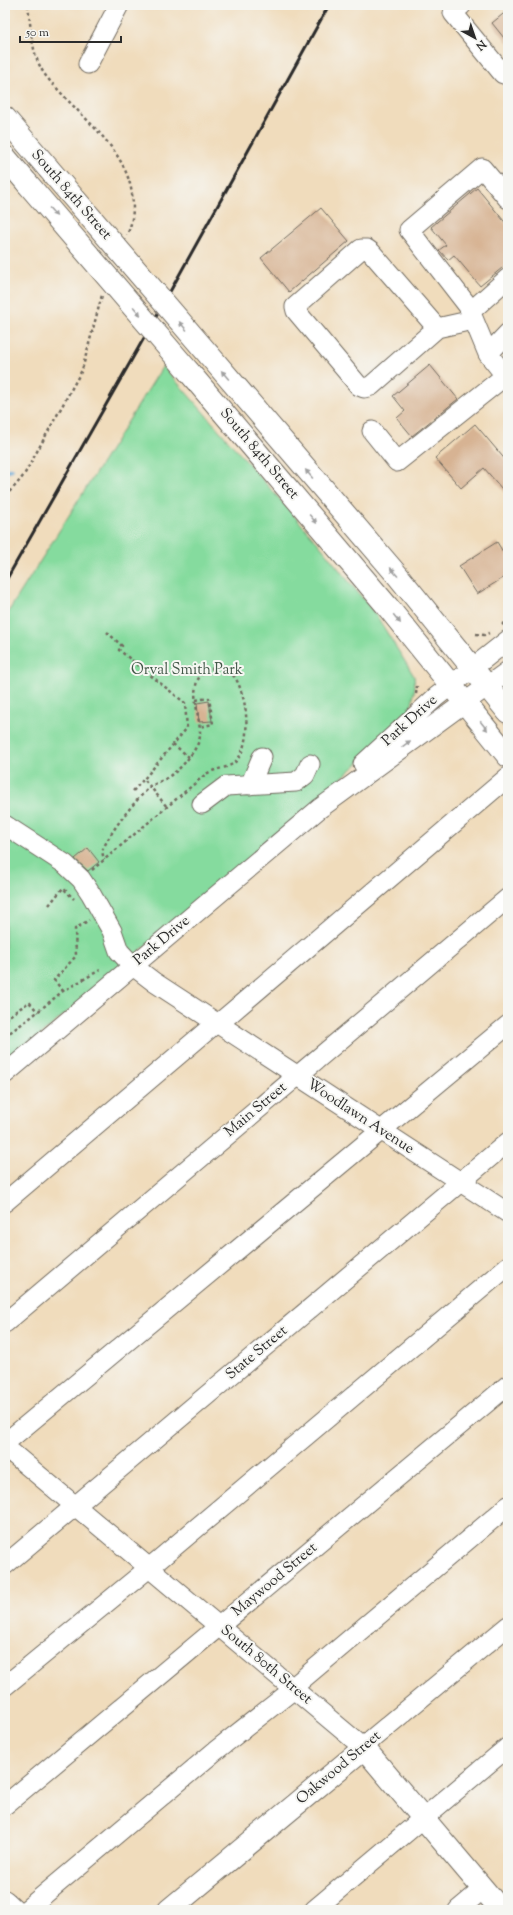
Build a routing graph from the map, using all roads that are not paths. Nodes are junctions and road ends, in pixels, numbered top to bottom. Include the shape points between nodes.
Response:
1 (119, 5) edge
2 (462, 5) edge
3 (88, 64) dead end
4 (504, 74) dead end
5 (5, 118) edge
6 (5, 157) edge
7 (508, 199) edge
8 (508, 278) edge
9 (472, 316) junction
10 (437, 328) junction
11 (508, 333) edge
12 (488, 354) junction
13 (506, 378) edge
14 (372, 431) dead end
15 (501, 632) edge
16 (473, 667) junction
17 (508, 671) edge
18 (450, 685) junction
19 (487, 686) junction
20 (465, 702) junction
21 (508, 712) edge
22 (508, 756) edge
23 (262, 757) dead end
24 (310, 764) dead end
25 (508, 777) edge
26 (250, 785) junction
27 (202, 804) dead end
28 (319, 809) junction
29 (5, 825) edge
30 (508, 898) edge
31 (133, 966) junction
32 (217, 1023) junction
33 (508, 1025) edge
34 (5, 1074) edge
35 (297, 1076) junction
36 (382, 1131) junction
37 (508, 1142) edge
38 (460, 1182) junction
39 (5, 1202) edge
40 (508, 1213) edge
41 (508, 1266) edge
42 (5, 1323) edge
43 (508, 1385) edge
44 (5, 1443) edge
45 (5, 1447) edge
46 (75, 1506) junction
47 (508, 1506) edge
48 (5, 1565) edge
49 (149, 1568) junction
50 (219, 1626) junction
51 (508, 1626) edge
52 (5, 1686) edge
53 (293, 1688) junction
54 (508, 1747) edge
55 (364, 1748) junction
56 (5, 1805) edge
57 (424, 1818) junction
58 (483, 1889) junction
59 (5, 1900) edge
60 (16, 1910) edge
61 (26, 1910) edge
62 (169, 1910) edge
63 (314, 1910) edge
64 (458, 1910) edge
65 (501, 1910) edge

1 - 3 street
2 - 4 street via 453,13
16 -> 5 main road, South 84th Street, bridge
6 -> 18 main road, South 84th Street, bridge via 384,602
7 - 9 street via 482,168 409,230 468,306
8 - 9 street
9 - 10 street
9 - 12 street
10 - 10 street via 371,386 364,388 359,386 296,312 295,307 361,249 367,249
11 - 12 street
12 - 13 street
13 - 14 street via 397,462
15 - 16 street, Park Drive
16 - 18 street, Park Drive
16 - 19 main road, South 84th Street
17 - 19 street, Park Drive
18 - 20 main road, South 84th Street
18 - 28 street, Park Drive via 386,742
19 - 20 street, Park Drive
19 - 21 main road, South 84th Street
20 -> 22 main road, South 84th Street
28 -> 20 street, Park Drive
23 - 26 street
24 - 26 street via 305,775 296,782
25 - 32 street
26 - 27 street via 226,786
28 - 31 street, Park Drive
29 - 31 street, Woodlawn Avenue via 65,864 80,879 102,912 112,931 118,951
30 - 35 street, Main Street
31 - 32 street, Woodlawn Avenue
31 - 34 street, Park Drive
32 - 35 street, Woodlawn Avenue
32 - 39 street
33 - 36 street
35 - 36 street, Woodlawn Avenue
35 - 42 street, Main Street
36 - 38 street, Woodlawn Avenue
36 - 44 street
37 - 38 street, State Street
38 - 40 street, Woodlawn Avenue
38 - 46 street, State Street
41 - 49 street
43 - 50 street, Maywood Street
45 - 46 street, South 80th Street
46 - 48 street, State Street
46 - 49 street, South 80th Street
47 - 53 street
49 - 50 street, South 80th Street
49 - 52 street
50 - 53 street, South 80th Street
50 - 56 street, Maywood Street
51 - 55 street, Oakwood Street
53 - 55 street, South 80th Street
53 - 61 street
54 - 57 street
55 - 57 main road, South 80th Street
55 - 62 main road, Oakwood Street
57 - 58 main road, South 80th Street
57 - 63 street
58 - 64 street
58 - 65 main road, South 80th Street
59 - 60 street

